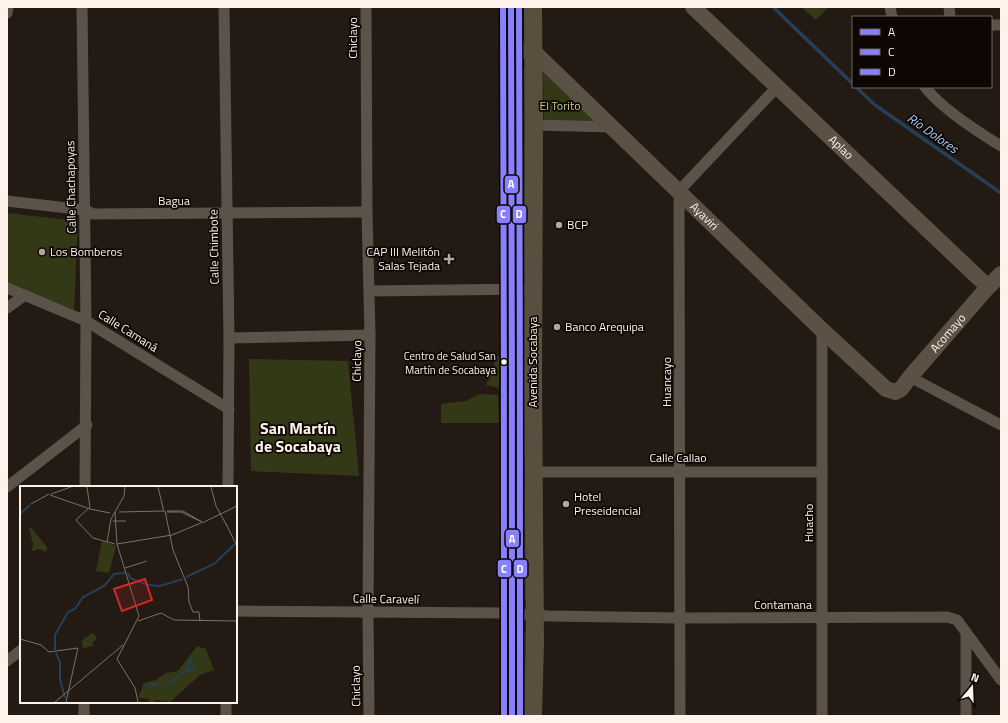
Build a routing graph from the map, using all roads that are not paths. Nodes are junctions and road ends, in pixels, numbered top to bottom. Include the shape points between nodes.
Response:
1 (8, 7) edge
2 (82, 7) edge
3 (224, 7) edge
4 (366, 7) edge
5 (512, 7) edge
6 (533, 7) edge
7 (693, 7) edge
8 (7, 13) edge
9 (511, 50) junction
10 (533, 51) junction
11 (777, 87) junction
12 (931, 89) edge
13 (534, 125) junction
14 (612, 128) junction
15 (1001, 146) edge
16 (679, 191) junction
17 (7, 201) edge
18 (85, 210) junction
19 (367, 212) junction
20 (226, 214) junction
21 (1001, 274) edge
22 (988, 287) junction
23 (7, 288) edge
24 (511, 289) junction
25 (534, 289) junction
26 (370, 291) junction
27 (24, 295) junction
28 (7, 308) edge
29 (86, 321) junction
30 (822, 330) junction
31 (370, 335) junction
32 (229, 338) junction
33 (910, 376) junction
34 (895, 392) joint
35 (229, 409) junction
36 (87, 425) junction
37 (1001, 425) edge
38 (680, 471) junction
39 (534, 472) junction
40 (822, 472) junction
41 (85, 486) edge
42 (228, 486) edge
43 (7, 487) edge
44 (237, 611) edge
45 (368, 612) junction
46 (512, 614) junction
47 (535, 615) junction
48 (680, 618) junction
49 (823, 618) junction
50 (966, 634) junction
51 (20, 651) edge
52 (7, 661) edge
53 (1001, 680) edge
54 (84, 703) edge
55 (226, 703) edge
56 (84, 716) edge
57 (226, 716) edge
58 (369, 716) edge
59 (512, 716) edge
60 (533, 716) edge
61 (680, 716) edge
62 (822, 716) edge
63 (966, 716) edge

1 - 8 street
2 - 18 street, Calle Chachapoyas
3 - 20 street, Calle Chimbote
4 - 19 street, Chiclayo
5 - 9 main road, Avenida Socabaya
6 - 10 main road, Avenida Socabaya
7 - 11 street, Aplao
9 - 10 street
9 - 24 main road, Avenida Socabaya
10 - 13 main road, Avenida Socabaya
10 - 14 street, Ayaviri
11 - 16 street
11 - 22 street, Aplao
12 - 15 street via 948,108
13 - 14 street
13 - 25 main road, Avenida Socabaya
14 - 16 street, Ayaviri
16 - 30 street, Ayaviri
16 - 38 street, Huancayo
17 - 18 street, Bagua
18 - 20 street, Bagua via 93,214
18 - 29 street, Calle Chachapoyas
19 - 20 street, Bagua
19 - 26 street, Chiclayo
20 - 32 street, Calle Chimbote
21 - 22 street, Acomayo
22 - 33 street, Acomayo
23 - 27 street, Calle Camaná
24 - 25 street
24 - 26 street
24 - 46 main road, Avenida Socabaya
25 - 39 main road, Avenida Socabaya
26 - 31 street, Chiclayo
27 - 28 street
27 - 29 street, Calle Camaná
29 - 35 street, Calle Camaná
29 - 36 street, Calle Chachapoyas
30 - 34 street, Ayaviri via 886,389
30 - 40 street, Huacho
31 - 32 street
31 - 45 street, Chiclayo
32 - 35 street, Calle Chimbote
33 - 34 street, Acomayo
33 - 37 street
35 - 42 street, Calle Chimbote
36 - 41 street, Calle Chachapoyas
36 - 43 street
38 - 39 street, Calle Callao
38 - 40 street, Calle Callao
38 - 48 street, Huancayo
39 - 47 main road, Avenida Socabaya
40 - 49 street, Huacho
44 - 45 street, Calle Caravelí
45 - 46 street, Calle Caravelí
45 - 58 street, Chiclayo
46 - 47 street, Calle Caravelí
46 - 59 main road, Avenida Socabaya
47 - 48 street, Contamana
47 - 60 main road, Avenida Socabaya
48 - 49 street, Contamana
48 - 61 street, Huancayo
49 - 50 street, Contamana via 947,617 957,620
49 - 62 street, Huacho
50 - 53 street, Contamana
50 - 63 street
51 - 52 street
54 - 56 street
55 - 57 street

